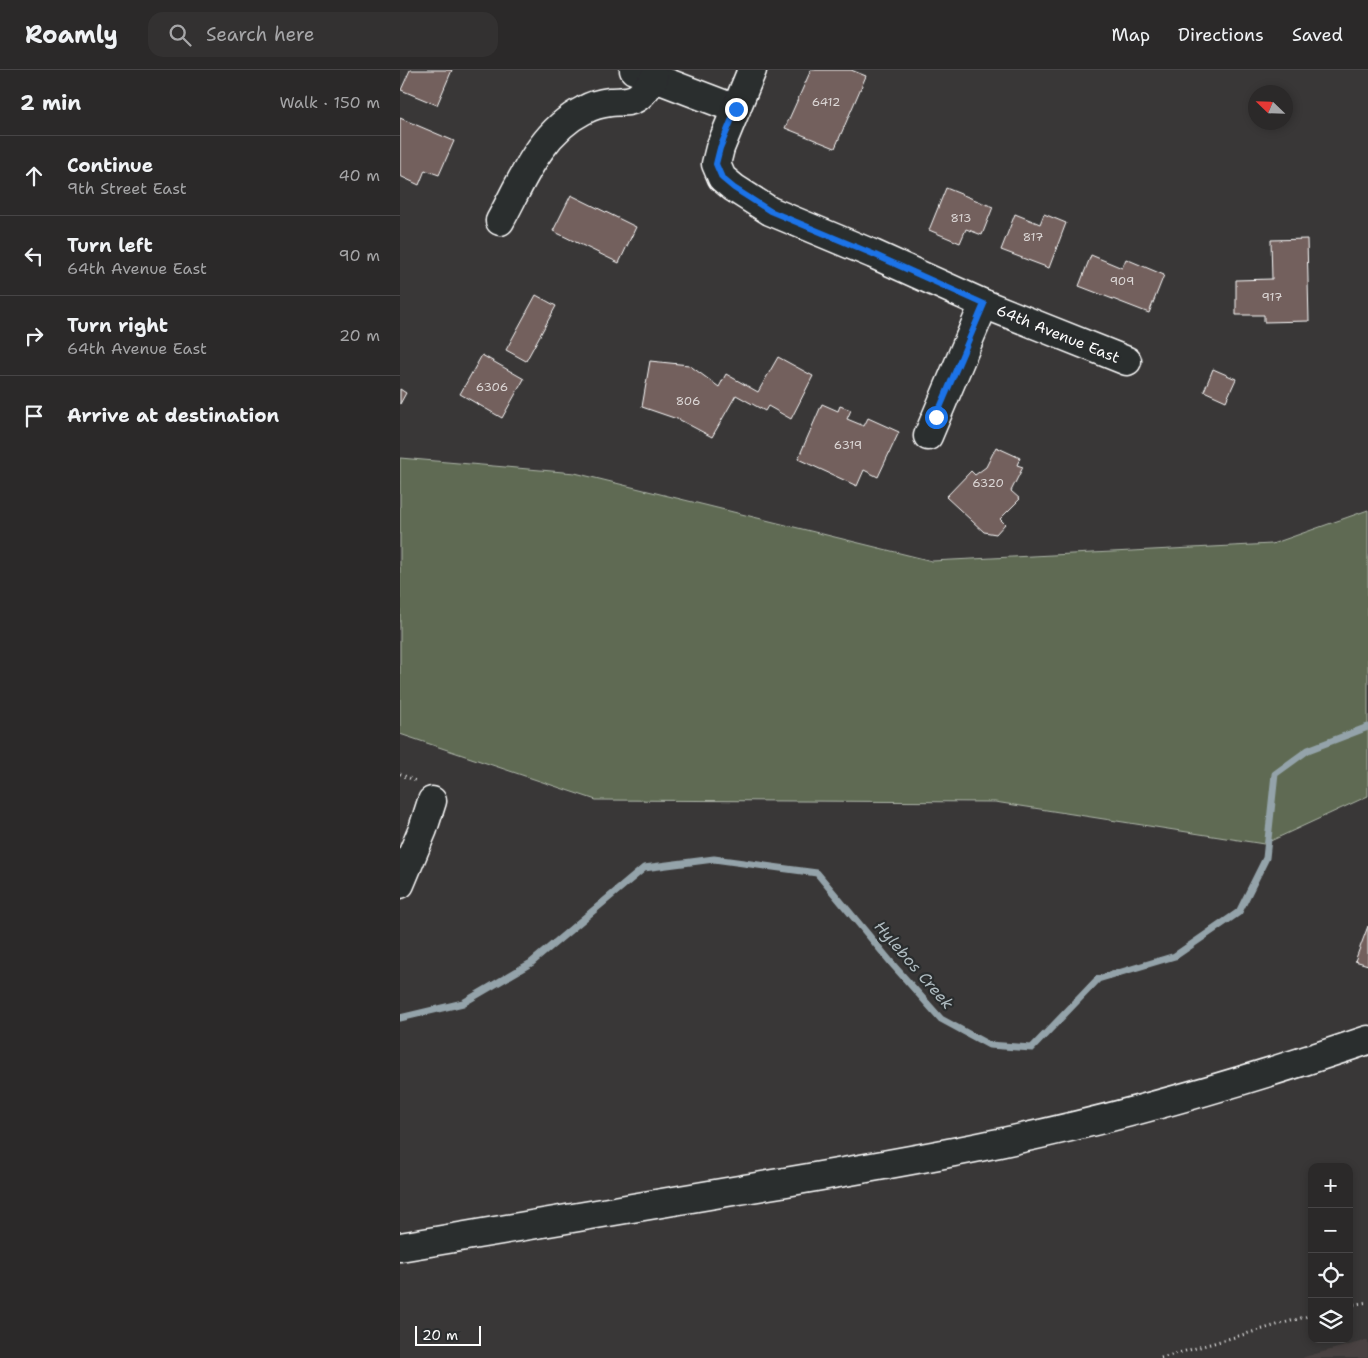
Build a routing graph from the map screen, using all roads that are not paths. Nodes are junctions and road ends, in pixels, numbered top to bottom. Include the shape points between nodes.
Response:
1 (752, 70) edge
2 (644, 74) edge
3 (736, 109) junction
4 (500, 221) dead end
5 (984, 304) junction
6 (1127, 361) dead end
7 (928, 436) dead end
8 (432, 801) dead end
9 (400, 884) edge
10 (1368, 1040) edge
11 (400, 1247) edge

1 - 3 street
2 - 3 street
2 - 4 street via 639,96 586,109 553,134 524,173
3 - 5 street, 64th Avenue East via 716,164 722,178 734,188 770,211
5 - 6 street, 64th Avenue East
5 - 7 street
8 - 9 street
10 - 11 street via 1190,1096 1000,1143

